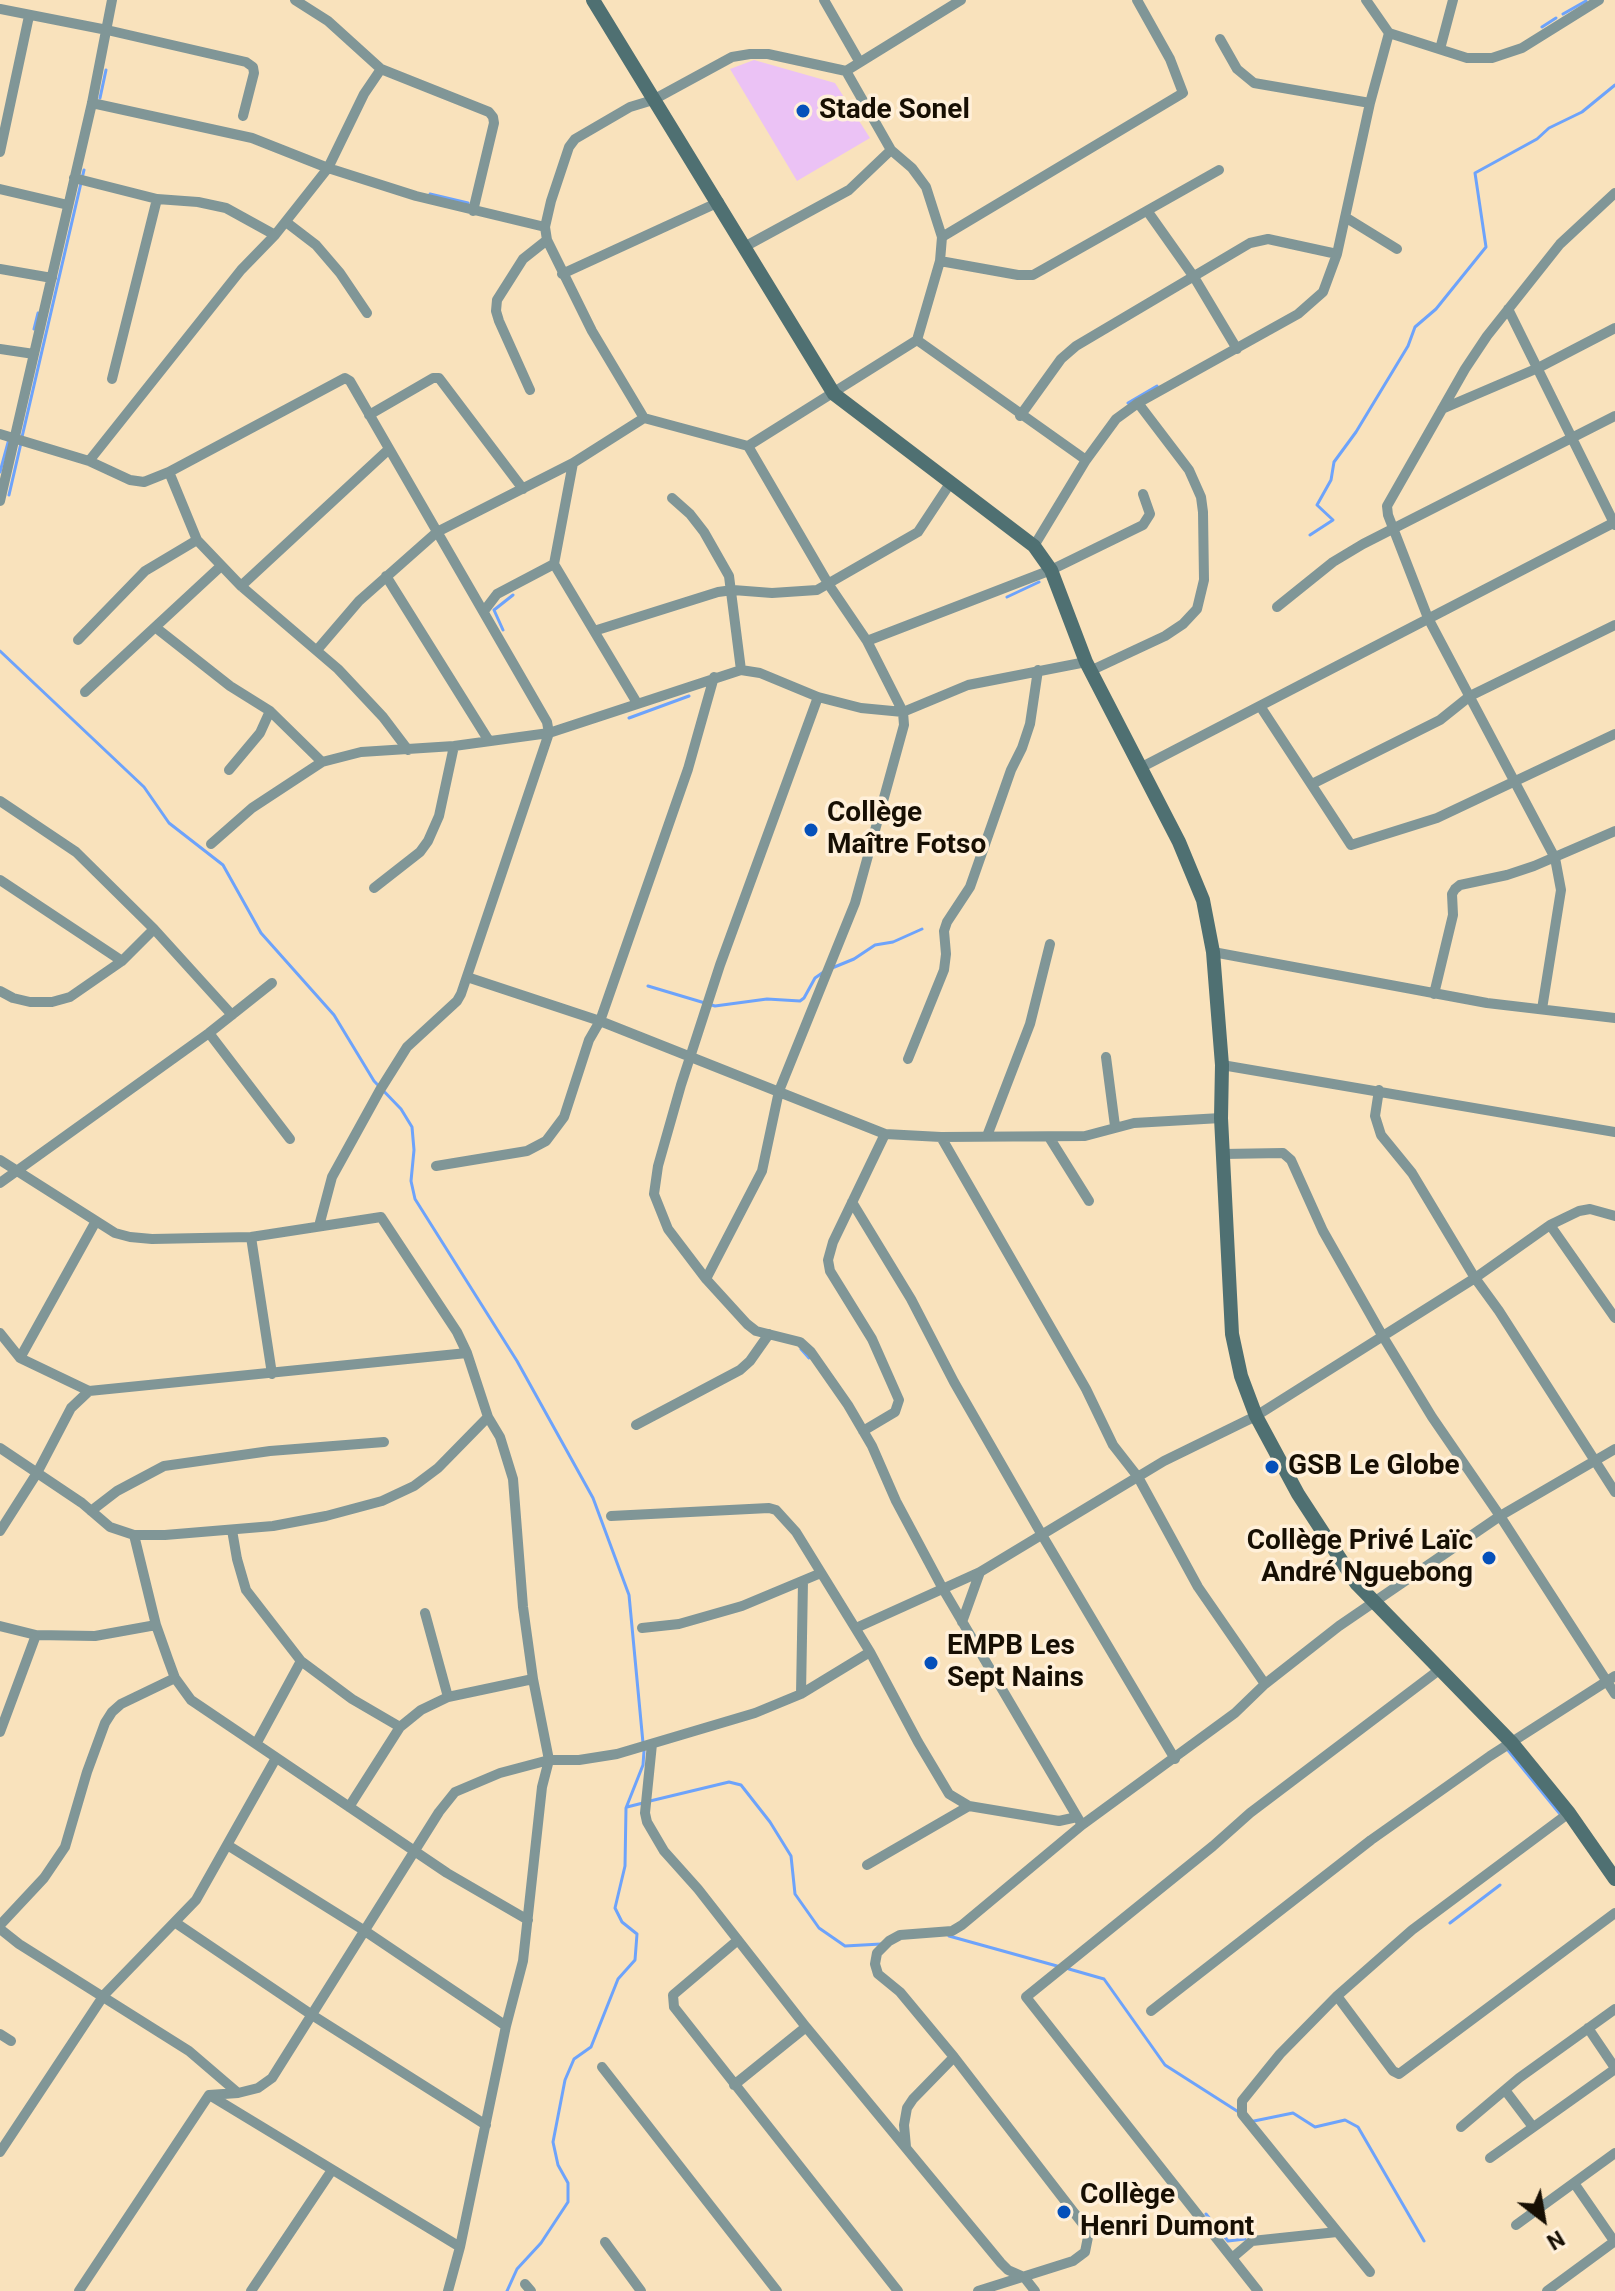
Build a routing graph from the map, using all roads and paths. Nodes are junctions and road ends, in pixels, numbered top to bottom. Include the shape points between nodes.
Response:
1 (112, 0) edge
2 (295, 0) edge
3 (824, 0) edge
4 (961, 0) edge
5 (1137, 0) edge
6 (1366, 0) edge
7 (1453, 0) edge
8 (1599, 0) edge
9 (597, 1) edge
10 (0, 9) edge
11 (29, 16) junction
12 (107, 30) junction
13 (1389, 33) junction
14 (1220, 39) dead end
15 (1440, 49) junction
16 (859, 61) junction
17 (381, 69) junction
18 (846, 71) junction
19 (653, 100) junction
20 (92, 103) junction
21 (1370, 103) junction
22 (243, 116) dead end
23 (891, 150) junction
24 (0, 152) edge
25 (328, 168) junction
26 (1219, 170) dead end
27 (74, 178) junction
28 (0, 189) edge
29 (1615, 193) edge
30 (157, 199) junction
31 (719, 202) junction
32 (68, 205) junction
33 (473, 211) junction
34 (1148, 212) junction
35 (1345, 217) junction
36 (286, 222) junction
37 (545, 227) junction
38 (275, 235) junction
39 (942, 237) junction
40 (547, 240) junction
41 (746, 246) junction
42 (1397, 249) dead end
43 (1337, 254) junction
44 (940, 261) junction
45 (0, 269) edge
46 (562, 274) junction
47 (1194, 277) junction
48 (52, 278) junction
49 (1508, 309) junction
50 (367, 313) dead end
51 (1615, 328) edge
52 (917, 340) junction
53 (0, 349) edge
54 (1237, 349) junction
55 (34, 354) junction
56 (1538, 368) junction
57 (112, 379) dead end
58 (530, 390) dead end
59 (834, 394) junction
60 (1138, 403) junction
61 (1442, 409) junction
62 (369, 415) junction
63 (1020, 416) junction
64 (1615, 416) edge
65 (644, 418) junction
66 (0, 434) edge
67 (16, 438) junction
68 (1571, 440) junction
69 (748, 446) junction
70 (388, 450) junction
71 (1086, 460) junction
72 (89, 461) junction
73 (573, 463) junction
74 (169, 472) junction
75 (951, 482) junction
76 (523, 489) junction
77 (1143, 494) dead end
78 (672, 498) dead end
79 (0, 501) edge
80 (1615, 523) edge
81 (1393, 530) junction
82 (437, 532) junction
83 (197, 540) junction
84 (1034, 546) junction
85 (554, 564) junction
86 (221, 566) junction
87 (1051, 570) junction
88 (386, 576) junction
89 (829, 585) junction
90 (241, 586) junction
91 (733, 590) junction
92 (472, 591) junction
93 (497, 594) junction
94 (1277, 607) dead end
95 (484, 611) junction
96 (1428, 618) junction
97 (1615, 625) edge
98 (155, 627) junction
99 (594, 631) junction
100 (78, 640) dead end
101 (867, 641) junction
102 (317, 650) junction
103 (1088, 666) junction
104 (741, 670) junction
105 (1038, 670) junction
106 (714, 677) junction
107 (85, 692) dead end
108 (1470, 696) junction
109 (818, 697) junction
110 (637, 703) junction
111 (1260, 706) junction
112 (270, 711) junction
113 (903, 712) junction
114 (549, 733) junction
115 (1615, 734) edge
116 (489, 741) junction
117 (454, 746) junction
118 (408, 750) junction
119 (322, 762) junction
120 (1140, 768) junction
121 (229, 770) dead end
122 (1516, 781) junction
123 (1312, 784) junction
124 (0, 801) edge
125 (1615, 831) edge
126 (211, 844) dead end
127 (1555, 858) junction
128 (0, 880) edge
129 (374, 888) dead end
130 (154, 929) junction
131 (1050, 944) dead end
132 (1213, 952) junction
133 (122, 961) junction
134 (467, 977) junction
135 (272, 983) dead end
136 (0, 991) edge
137 (1434, 994) junction
138 (1542, 1009) junction
139 (232, 1015) junction
140 (1615, 1018) edge
141 (600, 1021) junction
142 (209, 1033) junction
143 (691, 1057) junction
144 (1106, 1057) dead end
145 (908, 1059) dead end
146 (1222, 1065) junction
147 (1379, 1090) junction
148 (779, 1091) junction
149 (1221, 1118) junction
150 (1115, 1126) junction
151 (1615, 1132) edge
152 (885, 1134) junction
153 (987, 1136) junction
154 (941, 1137) junction
155 (1049, 1137) junction
156 (290, 1139) dead end
157 (1223, 1154) junction
158 (0, 1160) edge
159 (436, 1166) dead end
160 (16, 1171) junction
161 (0, 1183) edge
162 (1089, 1201) dead end
163 (852, 1202) junction
164 (1615, 1216) edge
165 (96, 1221) junction
166 (1550, 1225) junction
167 (319, 1226) junction
168 (251, 1237) junction
169 (1475, 1278) junction
170 (706, 1279) junction
171 (1615, 1318) edge
172 (0, 1333) edge
173 (769, 1334) junction
174 (1382, 1335) junction
175 (467, 1353) junction
176 (20, 1358) junction
177 (272, 1374) junction
178 (89, 1391) junction
179 (1256, 1416) junction
180 (488, 1417) junction
181 (636, 1425) dead end
182 (863, 1431) junction
183 (384, 1442) dead end
184 (0, 1448) edge
185 (1615, 1449) edge
186 (1596, 1462) junction
187 (37, 1473) junction
188 (1138, 1477) junction
189 (1615, 1492) edge
190 (91, 1511) junction
191 (611, 1516) dead end
192 (1500, 1516) junction
193 (232, 1530) junction
194 (0, 1531) edge
195 (134, 1535) junction
196 (1042, 1535) junction
197 (980, 1572) junction
198 (821, 1573) junction
199 (803, 1581) junction
200 (943, 1589) junction
201 (1374, 1603) junction
202 (425, 1613) dead end
203 (962, 1622) junction
204 (156, 1625) junction
205 (0, 1626) edge
206 (642, 1628) dead end
207 (856, 1628) junction
208 (36, 1635) junction
209 (870, 1652) junction
210 (301, 1661) junction
211 (1439, 1670) junction
212 (175, 1678) junction
213 (533, 1679) junction
214 (1610, 1679) edge
215 (1265, 1684) junction
216 (801, 1694) junction
217 (1615, 1694) edge
218 (448, 1697) junction
219 (400, 1727) junction
220 (0, 1732) edge
221 (1512, 1743) junction
222 (256, 1744) junction
223 (652, 1744) junction
224 (276, 1758) junction
225 (1175, 1759) junction
226 (549, 1760) junction
227 (969, 1806) junction
228 (349, 1807) junction
229 (1569, 1813) junction
230 (1079, 1821) junction
231 (229, 1846) junction
232 (415, 1850) junction
233 (867, 1865) dead end
234 (1615, 1879) edge
235 (1615, 1913) edge
236 (528, 1920) junction
237 (176, 1923) junction
238 (0, 1927) edge
239 (365, 1931) junction
240 (738, 1940) junction
241 (104, 1995) junction
242 (1337, 1996) junction
243 (1615, 2009) edge
244 (1151, 2011) dead end
245 (312, 2015) junction
246 (506, 2026) junction
247 (806, 2027) junction
248 (1588, 2028) junction
249 (0, 2034) edge
250 (11, 2041) dead end
251 (954, 2057) junction
252 (602, 2067) dead end
253 (1615, 2068) edge
254 (734, 2085) junction
255 (1505, 2090) junction
256 (238, 2093) junction
257 (209, 2095) junction
258 (486, 2125) junction
259 (1461, 2127) dead end
260 (1533, 2127) junction
261 (907, 2149) junction
262 (0, 2152) edge
263 (1615, 2153) edge
264 (1490, 2158) dead end
265 (332, 2170) junction
266 (1574, 2183) junction
267 (1516, 2225) dead end
268 (1337, 2232) junction
269 (1615, 2241) edge
270 (605, 2242) dead end
271 (460, 2247) junction
272 (1232, 2258) junction
273 (1370, 2272) dead end
274 (1024, 2277) junction
275 (79, 2291) edge
276 (251, 2291) edge
277 (448, 2291) edge
278 (641, 2291) edge
279 (777, 2291) edge
280 (898, 2291) edge
281 (978, 2291) edge
282 (1035, 2291) edge
283 (1258, 2291) edge
284 (1547, 2291) edge

1 - 12 street
2 - 17 street via 328,21
3 - 16 street
4 - 16 street
5 - 39 street via 1183,93
6 - 13 street
7 - 15 street
8 - 15 street via 1522,48 1492,58 1467,58
9 - 19 main road
10 - 11 street
11 - 12 street
11 - 24 street
12 - 20 street
12 - 22 street via 246,62 254,73
13 - 15 street
13 - 21 street
14 - 21 street via 1237,69 1254,83
16 - 18 street
17 - 25 street
17 - 33 street via 493,117
18 - 19 street via 750,54 732,57
18 - 23 street
19 - 31 main road
19 - 37 street via 630,107 575,139
20 - 25 street via 252,138
20 - 27 street
21 - 35 street
23 - 39 street via 926,187
23 - 41 street via 849,190
25 - 33 street
25 - 36 street
26 - 34 street
27 - 30 street
27 - 32 street
28 - 32 street
29 - 49 street via 1560,244
30 - 38 street via 226,208
30 - 57 street
31 - 41 main road
31 - 46 street
32 - 48 street
33 - 37 street
34 - 44 street via 1033,275
34 - 47 street
35 - 42 street
35 - 43 street
36 - 38 street
36 - 50 street via 316,245
37 - 40 street
38 - 72 street via 241,270
39 - 44 street
40 - 46 street
40 - 58 street via 523,259 497,300 499,321
41 - 59 main road
43 - 47 street via 1258,240
43 - 54 street via 1323,292 1298,314
44 - 52 street
45 - 48 street
46 - 65 street
47 - 54 street
47 - 63 street via 1076,346
48 - 55 street
49 - 56 street
49 - 61 street
51 - 56 street
52 - 59 street
52 - 63 street
53 - 55 street
54 - 60 street
55 - 67 street
56 - 61 street
56 - 68 street
59 - 69 street
59 - 75 main road
60 - 71 street via 1116,419
60 - 103 street via 1189,470 1201,497 1204,580 1197,609 1183,624
61 - 81 street via 1389,499
62 - 70 street
62 - 74 street via 345,378
62 - 76 street via 439,378
63 - 71 street
64 - 68 street
65 - 69 street
65 - 73 street
66 - 67 street
67 - 72 street
67 - 79 street
68 - 80 street
68 - 81 street
69 - 89 street
70 - 82 street
70 - 90 street
71 - 84 street
72 - 74 street via 138,482
73 - 76 street
73 - 85 street
74 - 83 street
75 - 84 main road
75 - 89 street via 918,532
76 - 82 street
77 - 87 street via 1150,514 1143,525
78 - 91 street via 718,554
80 - 96 street
81 - 94 street via 1333,562
81 - 96 street
82 - 88 street
82 - 92 street
83 - 86 street
83 - 100 street via 145,571
84 - 87 main road
85 - 93 street
85 - 99 street
86 - 90 street
86 - 98 street
87 - 101 street
87 - 103 main road
88 - 102 street
88 - 116 street
89 - 91 street via 803,592
89 - 101 street
90 - 102 street
91 - 99 street
91 - 104 street
92 - 93 street
92 - 95 street
93 - 95 street
95 - 114 street via 542,711
96 - 108 street
96 - 111 street
97 - 108 street
98 - 107 street
98 - 112 street
99 - 110 street
101 - 113 street
102 - 118 street via 366,697
103 - 105 street
103 - 120 main road
104 - 106 street
104 - 109 street
105 - 113 street via 968,685
105 - 145 street via 1022,748 970,887 947,922 944,970
106 - 110 street
106 - 141 street via 688,769
108 - 122 street
108 - 123 street via 1440,720
109 - 113 street
109 - 143 street
110 - 114 street
111 - 120 street
111 - 123 street
112 - 119 street
112 - 121 street via 260,733
113 - 148 street via 902,736 855,903
114 - 116 street
114 - 134 street
115 - 122 street
116 - 117 street
117 - 118 street
117 - 129 street via 439,816 428,841
118 - 119 street via 361,752
119 - 126 street via 252,808
120 - 132 main road via 1203,900
122 - 123 street via 1437,818 1351,845
122 - 127 street
124 - 130 street via 76,852
125 - 127 street
127 - 137 street via 1455,889
127 - 138 street via 1561,890
128 - 133 street
130 - 133 street
130 - 139 street
131 - 153 street via 1030,1024
132 - 137 street
132 - 146 main road
133 - 136 street via 70,997 52,1002 13,998
134 - 141 street
134 - 167 street via 457,1001 407,1047 362,1119 332,1177
135 - 139 street
137 - 138 street
138 - 140 street
139 - 142 street
141 - 143 street
141 - 159 street via 564,1117 546,1141 501,1157
142 - 156 street
142 - 160 street
143 - 148 street
143 - 170 street via 654,1194 668,1229
144 - 150 street
146 - 147 street
146 - 149 main road
147 - 151 street
147 - 169 street via 1375,1116 1381,1135 1412,1173
148 - 152 street
148 - 170 street via 762,1171
149 - 150 street
149 - 157 main road
150 - 155 street via 1085,1136
152 - 154 street
152 - 163 street
153 - 154 street
153 - 155 street
154 - 188 street via 1113,1445
155 - 162 street
157 - 174 street via 1286,1155
157 - 179 main road via 1232,1334
158 - 160 street
160 - 161 street
160 - 165 street
163 - 182 street via 833,1242 830,1271 872,1339 899,1400 895,1412
163 - 196 street
164 - 166 street via 1590,1209
165 - 168 street via 115,1233 141,1238
165 - 176 street
166 - 169 street
166 - 171 street
167 - 168 street
167 - 175 street via 381,1217
168 - 177 street
169 - 174 street
169 - 186 street
170 - 173 street via 747,1324
172 - 176 street
173 - 181 street via 740,1370
173 - 182 street via 800,1342 811,1352
174 - 179 street
174 - 192 street
175 - 177 street
175 - 180 street
176 - 178 street
177 - 178 street
178 - 187 street via 71,1408
179 - 188 street
179 - 201 main road via 1298,1494
180 - 193 street via 438,1468 382,1501 326,1516
180 - 213 street via 513,1479
182 - 200 street
183 - 190 street via 164,1466
184 - 187 street
185 - 186 street
186 - 189 street
186 - 192 street
187 - 190 street
187 - 194 street
188 - 196 street
188 - 215 street via 1198,1587
190 - 195 street via 110,1527
191 - 198 street via 769,1508 796,1532
192 - 201 street
192 - 214 street
193 - 195 street
193 - 210 street via 246,1590
195 - 204 street
196 - 197 street
196 - 225 street
197 - 200 street
197 - 203 street
198 - 199 street
198 - 207 street
199 - 206 street via 729,1610
199 - 216 street
200 - 203 street
200 - 207 street
201 - 211 main road
201 - 215 street
202 - 218 street
203 - 230 street
204 - 208 street via 95,1636
204 - 212 street
205 - 208 street
207 - 209 street
208 - 220 street
209 - 216 street
209 - 227 street via 949,1794
210 - 219 street
210 - 222 street
211 - 221 main road
211 - 272 street via 1250,1813 1026,1997
212 - 222 street via 191,1700
212 - 238 street via 112,1712 65,1847
213 - 218 street
213 - 226 street
214 - 217 street
214 - 221 street
215 - 225 street
216 - 223 street
218 - 219 street
219 - 228 street
221 - 229 main road
221 - 244 street via 1371,1840
222 - 224 street
223 - 226 street via 604,1756
223 - 240 street via 647,1822 664,1851
224 - 228 street
224 - 231 street
225 - 230 street
226 - 232 street via 455,1792
226 - 236 street
227 - 230 street
227 - 233 street
228 - 232 street
229 - 234 main road
229 - 242 street via 1474,1881
230 - 251 street via 962,1925 952,1931 900,1935 877,1953 878,1974 900,1992
231 - 237 street
231 - 239 street
232 - 236 street
232 - 239 street
235 - 242 street via 1399,2074
236 - 246 street
237 - 241 street
237 - 245 street
238 - 241 street
239 - 245 street
239 - 246 street
240 - 247 street
240 - 254 street via 673,1995 672,2002
241 - 256 street via 189,2051
241 - 262 street
242 - 268 street via 1246,2093 1241,2107
243 - 248 street
245 - 256 street via 272,2078
245 - 258 street
246 - 258 street
247 - 254 street
247 - 261 street
248 - 253 street
248 - 255 street
249 - 250 street
251 - 261 street via 907,2108
251 - 274 street via 1089,2232 1081,2257
252 - 279 street
253 - 260 street
254 - 280 street
255 - 259 street
255 - 260 street
256 - 257 street
257 - 265 street
257 - 275 street
258 - 271 street
260 - 264 street
261 - 274 street via 1001,2263
263 - 266 street
265 - 271 street
265 - 276 street
266 - 267 street
266 - 269 street
268 - 272 street via 1252,2241
268 - 273 street
269 - 284 street
270 - 278 street
271 - 277 street
272 - 283 street
274 - 281 street
274 - 282 street

